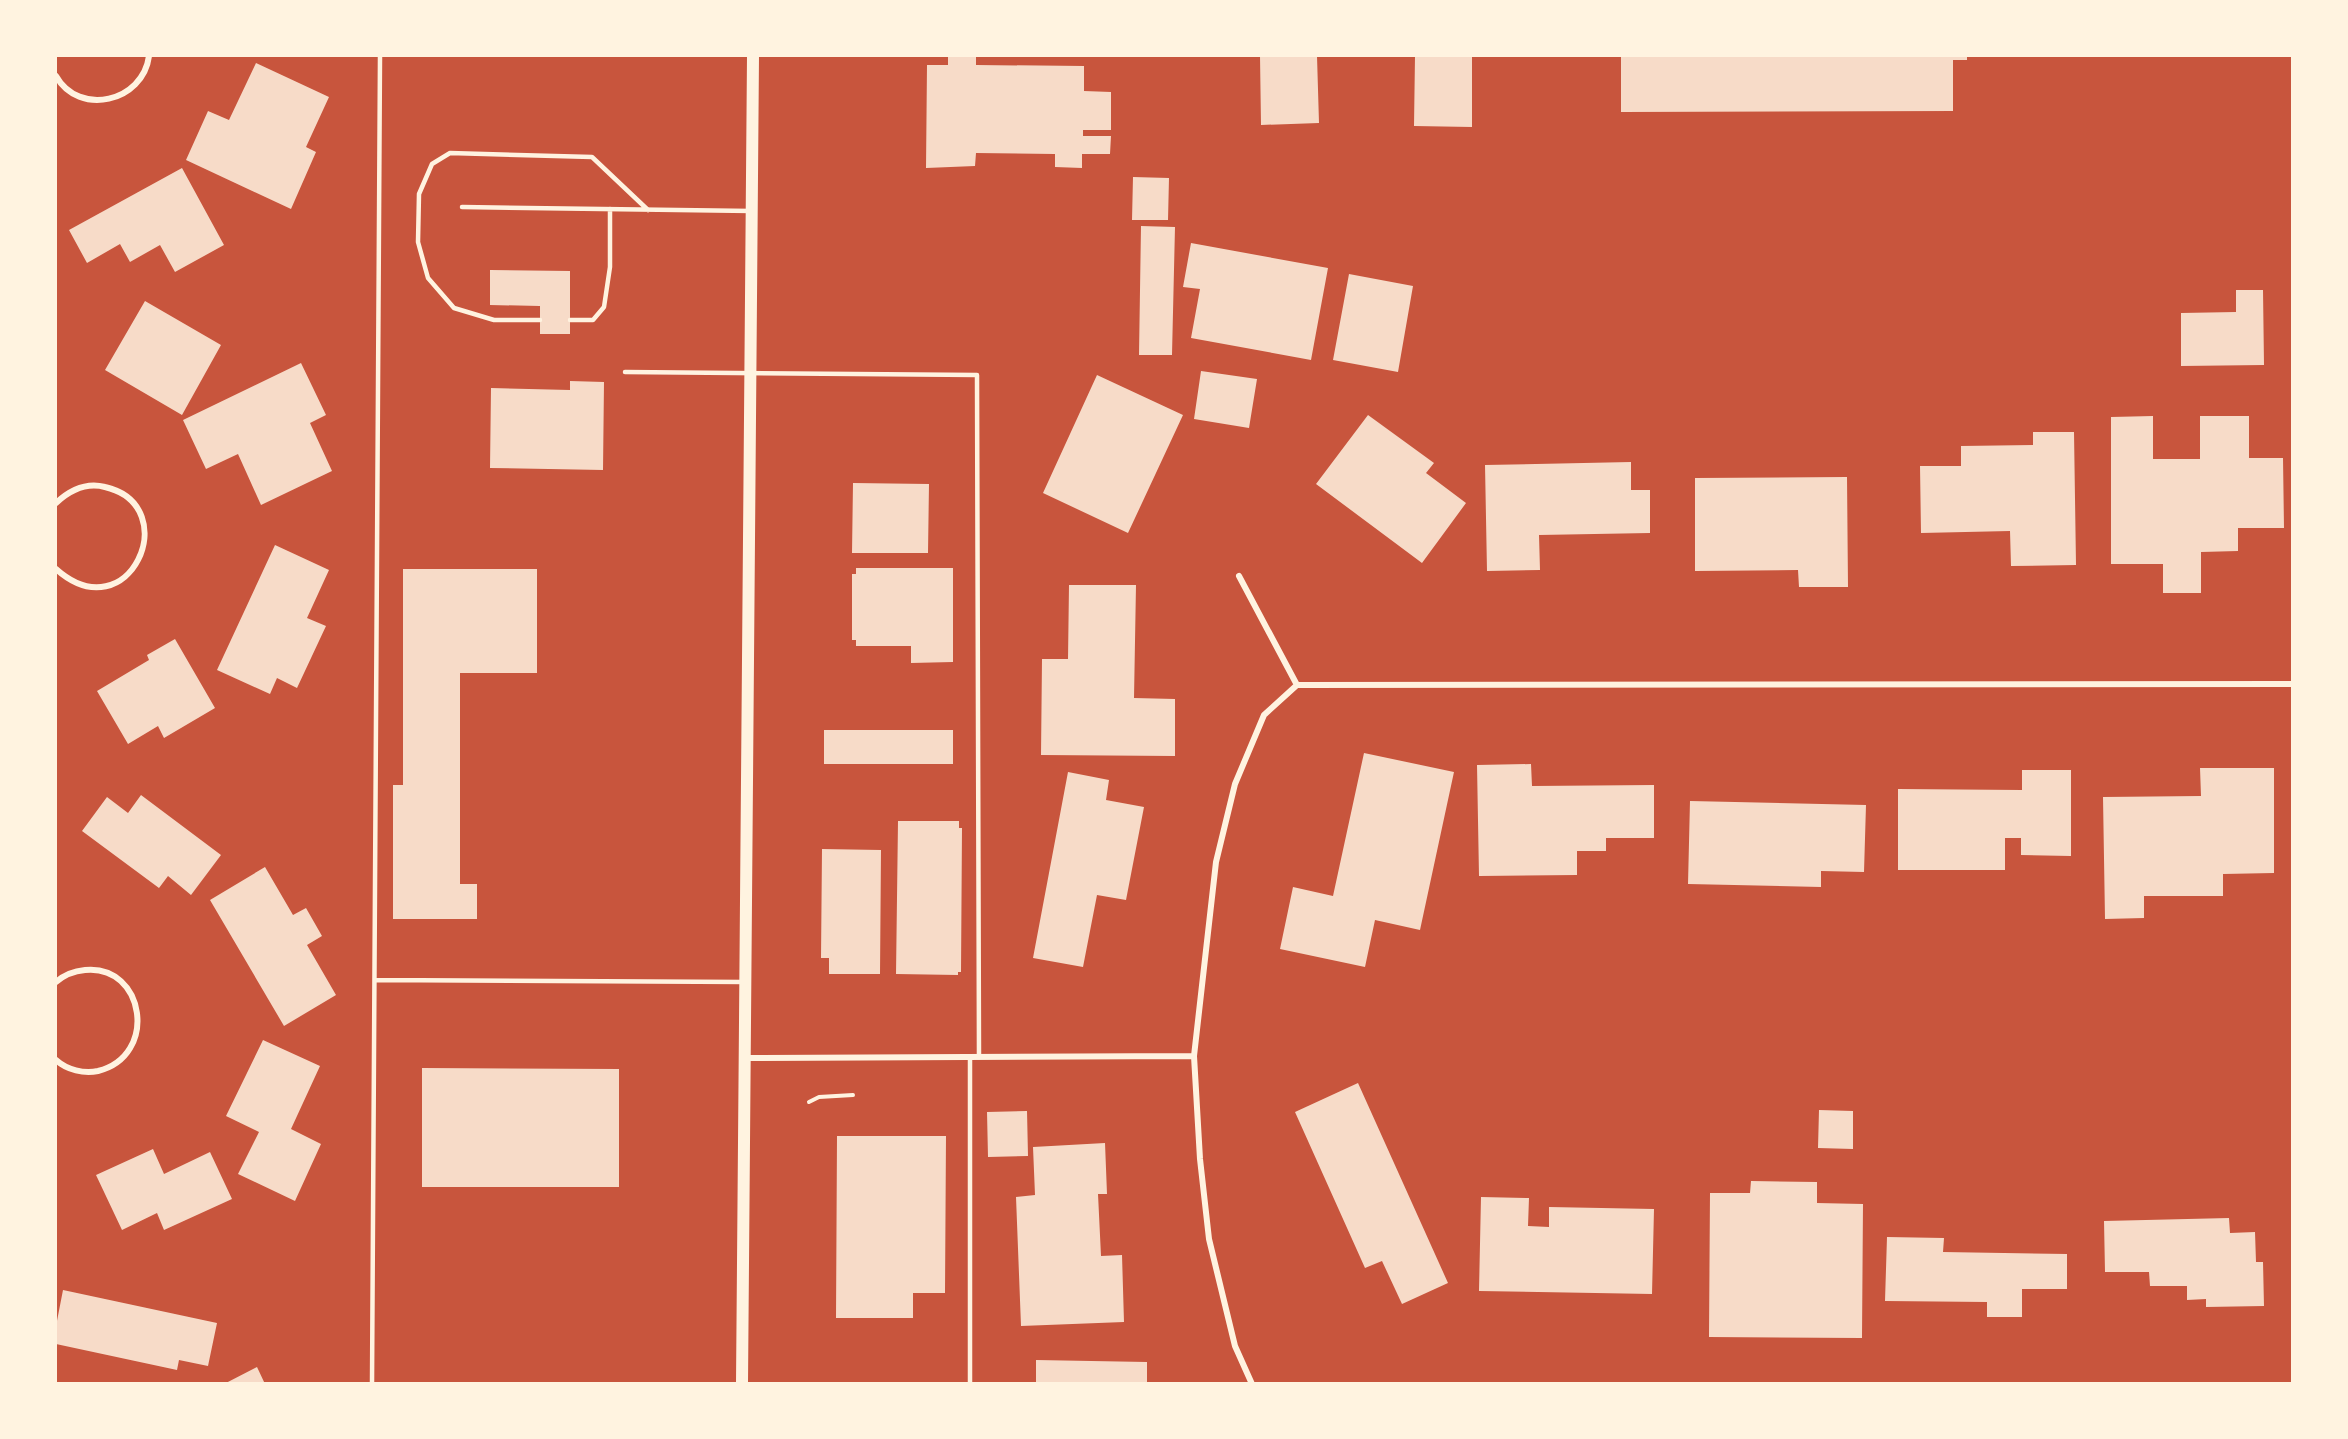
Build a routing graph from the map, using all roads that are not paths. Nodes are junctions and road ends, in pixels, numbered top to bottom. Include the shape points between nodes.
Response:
1 (149, 56) edge
2 (380, 56) edge
3 (753, 56) edge
4 (56, 75) edge
5 (462, 207) dead end
6 (610, 209) junction
7 (648, 210) junction
8 (752, 211) junction
9 (540, 320) dead end
10 (570, 320) dead end
11 (625, 372) dead end
12 (750, 372) junction
13 (56, 503) edge
14 (56, 569) edge
15 (1239, 576) dead end
16 (2292, 684) edge
17 (1297, 685) junction
18 (375, 981) junction
19 (56, 982) edge
20 (745, 982) junction
21 (1194, 1056) junction
22 (970, 1057) junction
23 (979, 1057) junction
24 (744, 1058) junction
25 (56, 1060) edge
26 (372, 1383) edge
27 (742, 1383) edge
28 (970, 1383) edge
29 (1252, 1383) edge

1 - 4 street via 143,74 120,97 87,99 71,93
2 - 18 lane
3 - 8 main road
5 - 6 lane
6 - 7 lane
6 - 10 lane via 610,267 604,307 593,320
7 - 8 lane
7 - 9 lane via 592,157 450,153 432,164 418,206 418,242 428,278 454,308 494,320
8 - 12 main road
11 - 12 lane
12 - 20 main road
12 - 23 lane via 977,375
13 - 14 street via 81,487 115,489 129,498 139,512 145,528 145,545 129,574 115,584 82,586
15 - 17 street
16 - 17 street
17 - 21 street via 1264,715 1235,784 1216,862
18 - 20 lane
18 - 26 lane
19 - 25 street via 75,971 108,974 133,996 138,1030 132,1046 109,1068 76,1071
20 - 24 main road
21 - 23 street
21 - 29 street via 1209,1239 1235,1346
22 - 23 street
22 - 24 street
22 - 28 lane
24 - 27 main road

